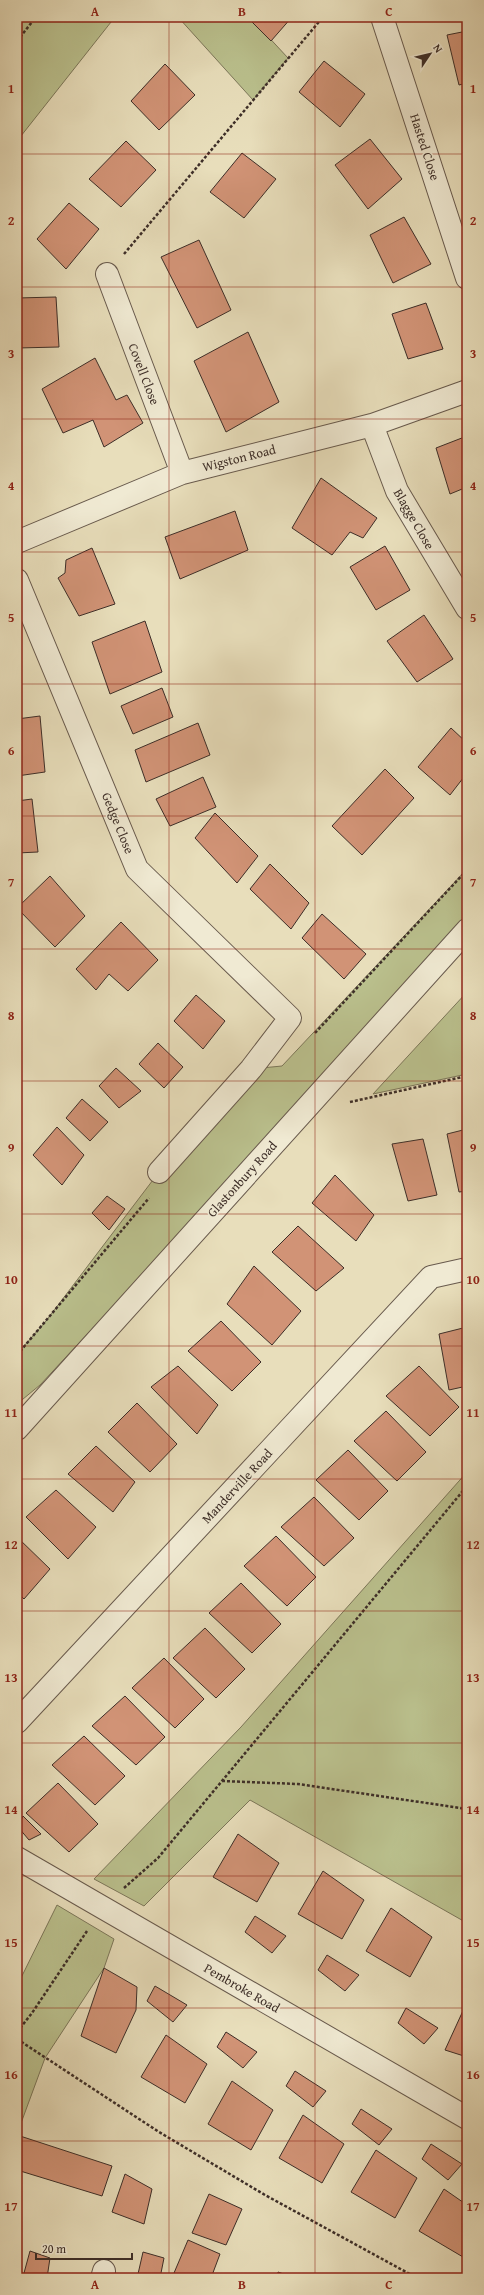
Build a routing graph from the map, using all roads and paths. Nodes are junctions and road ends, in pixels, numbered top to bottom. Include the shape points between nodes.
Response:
1 (36, 17) edge
2 (323, 17) edge
3 (382, 17) edge
4 (17, 41) edge
5 (107, 274) joint
6 (467, 278) edge
7 (467, 391) edge
8 (372, 425) junction
9 (182, 473) junction
10 (17, 542) edge
11 (17, 580) edge
12 (467, 608) edge
13 (467, 870) edge
14 (467, 930) edge
15 (313, 1035) dead end
16 (467, 1076) edge
17 (343, 1104) dead end
18 (159, 1172) joint
19 (467, 1269) edge
20 (17, 1355) edge
21 (17, 1429) edge
22 (467, 1486) edge
23 (17, 1722) edge
24 (222, 1781) junction
25 (467, 1809) edge
26 (17, 1858) edge
27 (102, 1908) junction
28 (17, 2032) edge
29 (17, 2039) edge
30 (467, 2118) edge
31 (417, 2278) edge

1 - 4 path
2 - 5 path
3 - 6 street, Hasted Close
5 - 9 street, Covell Close
7 - 8 street, Wigston Road
8 - 9 street, Wigston Road
8 - 12 street, Blagge Close via 397,491
9 - 10 street, Wigston Road
11 - 18 street, Gedge Close via 137,870 290,1018 251,1069
13 - 15 path
14 - 21 street, Glastonbury Road
16 - 17 path
18 - 20 path via 156,1190
19 - 23 street, Manderville Road via 431,1277
22 - 24 path
24 - 25 path via 298,1784
24 - 27 path via 158,1858
26 - 27 street, Pembroke Road
27 - 28 path
27 - 30 street, Pembroke Road
29 - 31 path via 165,2136 265,2195

